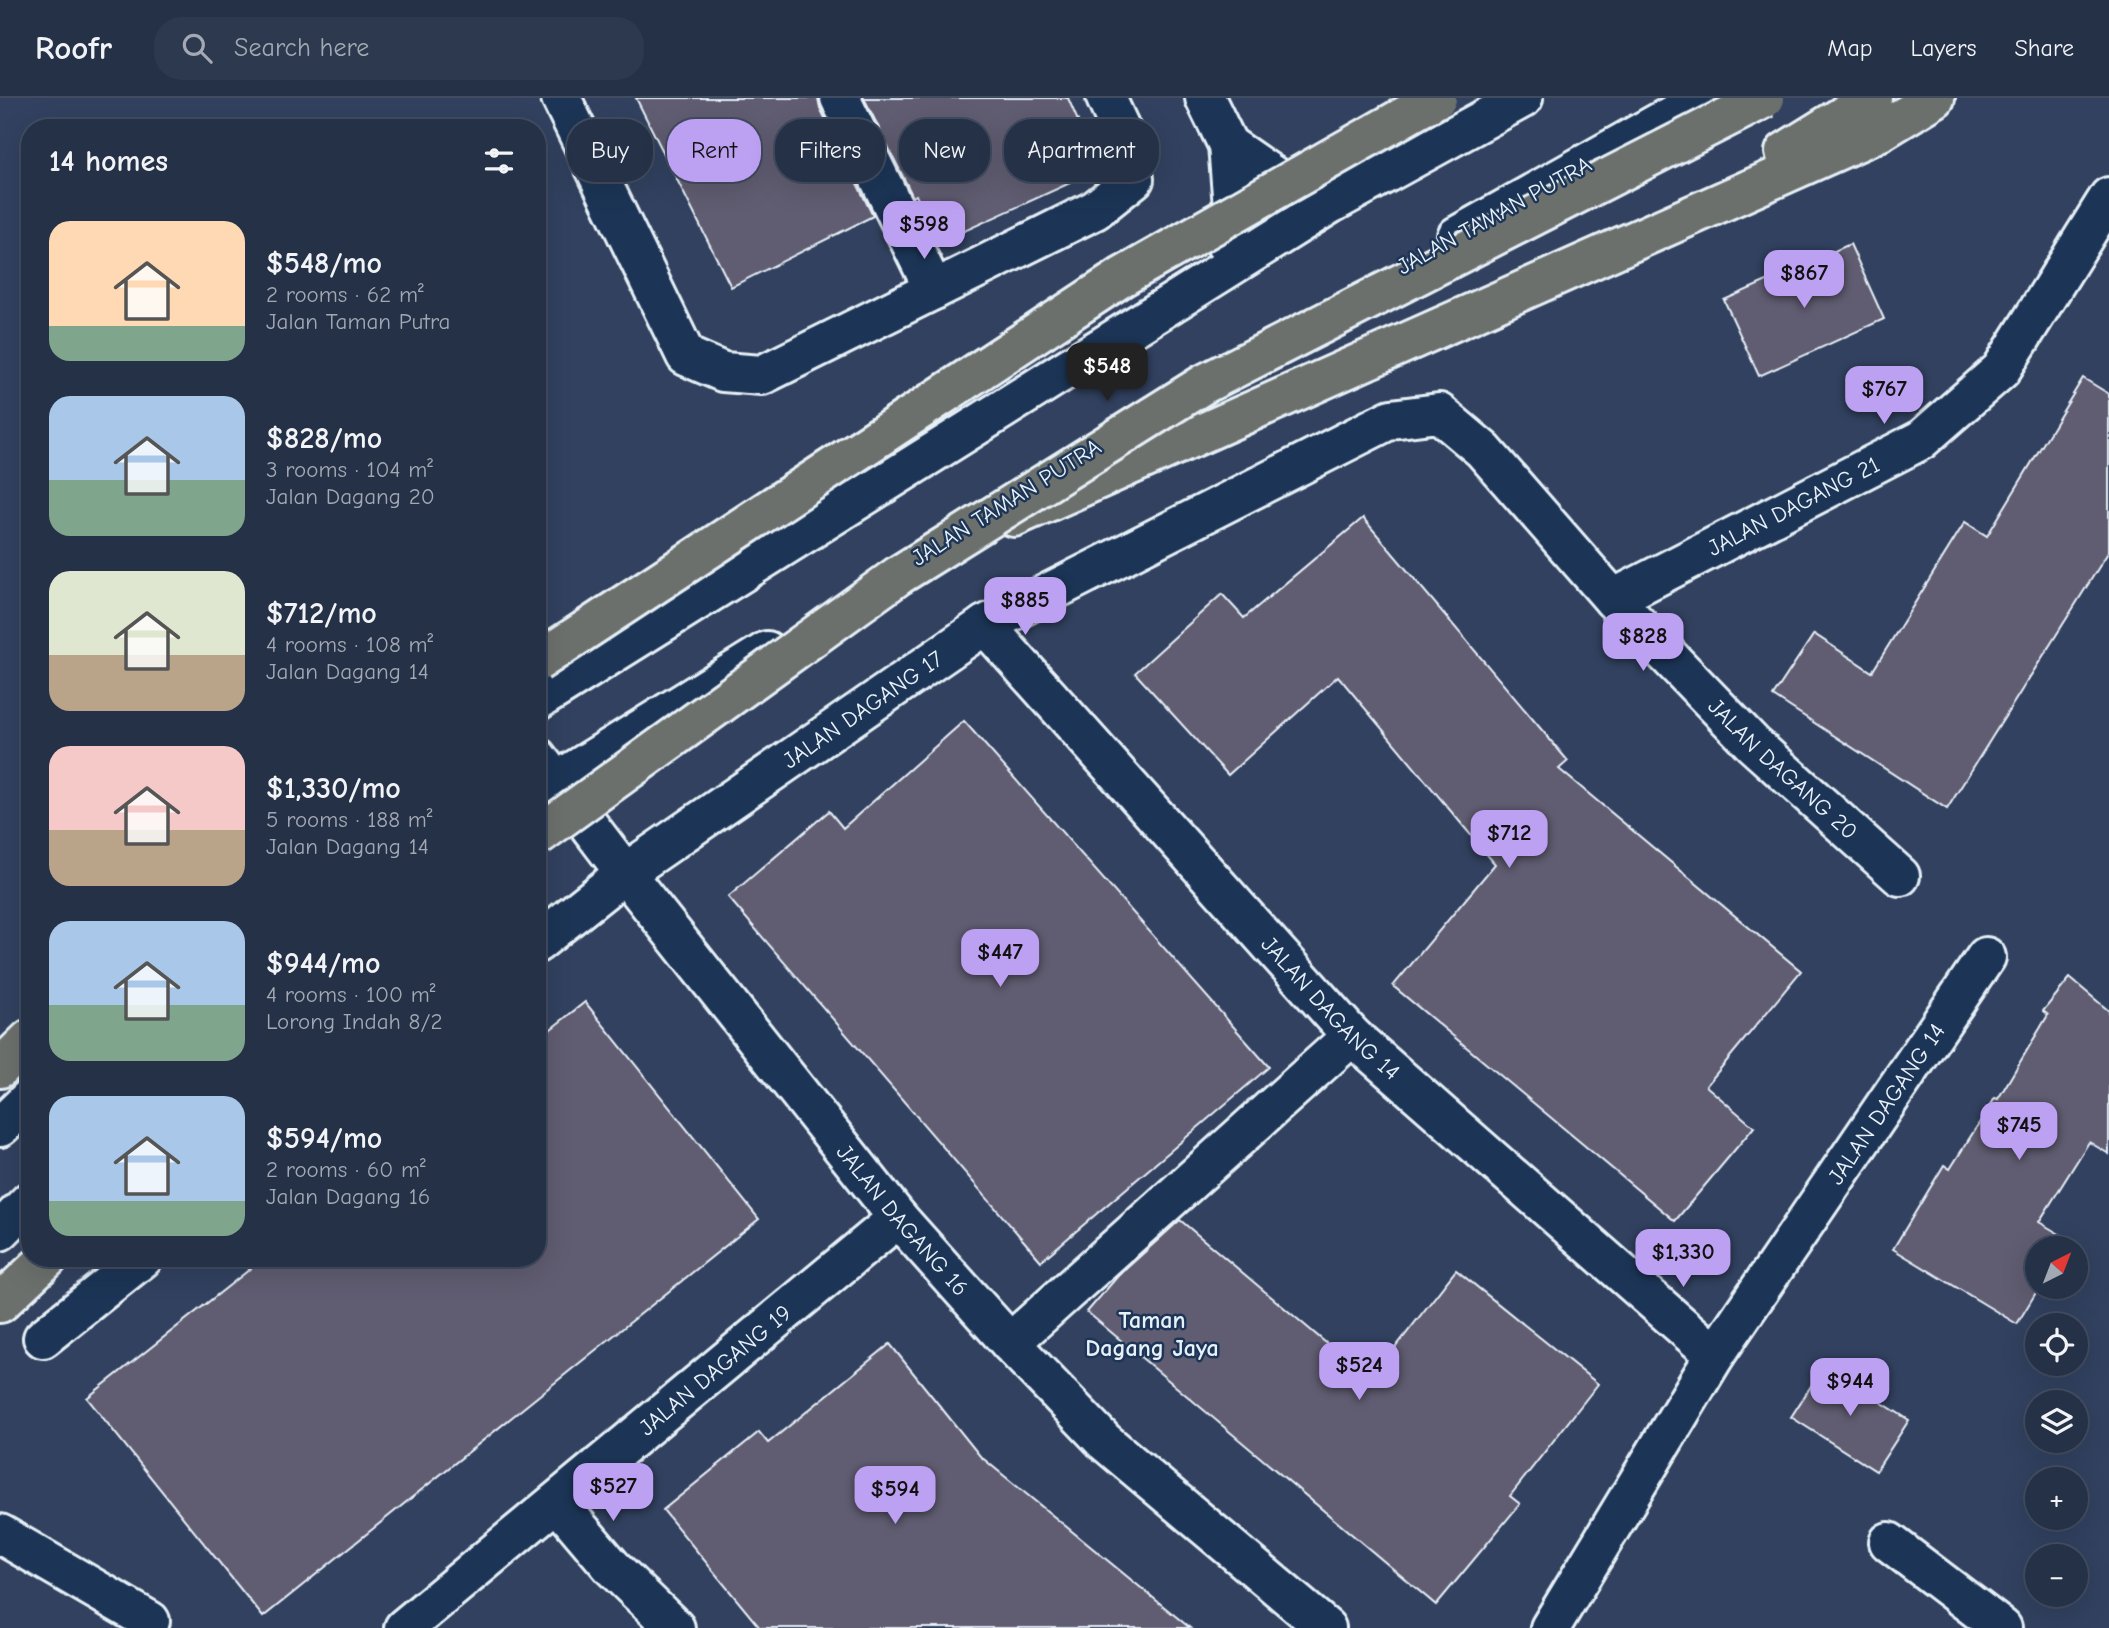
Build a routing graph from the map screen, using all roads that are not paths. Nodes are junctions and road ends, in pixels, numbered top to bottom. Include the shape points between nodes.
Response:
1 (561, 98) edge
2 (840, 98) edge
3 (1106, 98) edge
4 (1205, 98) edge
5 (1437, 98) edge
6 (1523, 98) edge
7 (1703, 98) edge
8 (1765, 98) edge
9 (1872, 98) edge
10 (1935, 98) edge
11 (1228, 145) junction
12 (2109, 197) edge
13 (1330, 204) junction
14 (1656, 230) junction
15 (1211, 279) junction
16 (934, 290) junction
17 (1439, 413) joint
18 (898, 569) junction
19 (1613, 599) junction
20 (985, 625) junction
21 (546, 656) edge
22 (546, 695) edge
23 (546, 777) edge
24 (546, 782) edge
25 (546, 830) edge
26 (625, 873) junction
27 (1900, 876) dead end
28 (546, 936) edge
29 (1986, 957) dead end
30 (1352, 1036) junction
31 (21, 1048) edge
32 (0, 1069) edge
33 (21, 1107) edge
34 (0, 1127) edge
35 (21, 1210) edge
36 (898, 1218) junction
37 (0, 1231) edge
38 (38, 1267) edge
39 (132, 1267) edge
40 (0, 1303) edge
41 (43, 1338) dead end
42 (1010, 1343) junction
43 (1715, 1355) junction
44 (557, 1502) junction
45 (0, 1534) edge
46 (1889, 1542) dead end
47 (150, 1621) dead end
48 (404, 1628) edge
49 (675, 1628) edge
50 (1326, 1628) edge
51 (1550, 1628) edge
52 (2002, 1628) edge

1 - 16 street via 686,356 723,372 762,375
2 - 16 street
3 - 16 street via 1125,137 1134,178 1095,210
4 - 11 street
5 - 21 highway, bridge via 1122,277
6 - 13 street
7 - 18 street, JALAN TAMAN PUTRA via 1202,379
8 - 25 highway, bridge via 1203,384 899,575
9 - 14 highway
10 - 14 highway via 1881,131
11 - 13 street via 1276,178
11 - 15 street via 1234,219
12 - 19 street, JALAN DAGANG 21 via 2001,370 1921,440
13 - 15 street
14 - 18 highway
15 - 22 street
17 - 19 street, JALAN DAGANG 20 via 1483,450
17 - 20 street, JALAN DAGANG 17 via 1391,419
18 - 23 street, JALAN TAMAN PUTRA
19 - 27 street, JALAN DAGANG 20 via 1753,744
20 - 26 street, JALAN DAGANG 17
20 - 30 street, JALAN DAGANG 14
24 - 26 street, JALAN DAGANG 16
26 - 28 street, JALAN DAGANG 17
26 - 36 street, JALAN DAGANG 16
29 - 43 street, JALAN DAGANG 14
30 - 42 street
30 - 43 street, JALAN DAGANG 14
31 - 32 highway
33 - 34 street
35 - 37 street
36 - 42 street, JALAN DAGANG 16
36 - 44 street, JALAN DAGANG 19
38 - 40 highway
39 - 41 street
42 - 50 street, JALAN DAGANG 16 via 1104,1441
43 - 51 street, JALAN DAGANG 14
44 - 48 street, JALAN DAGANG 19
44 - 49 street via 612,1567
45 - 47 street
46 - 52 street

